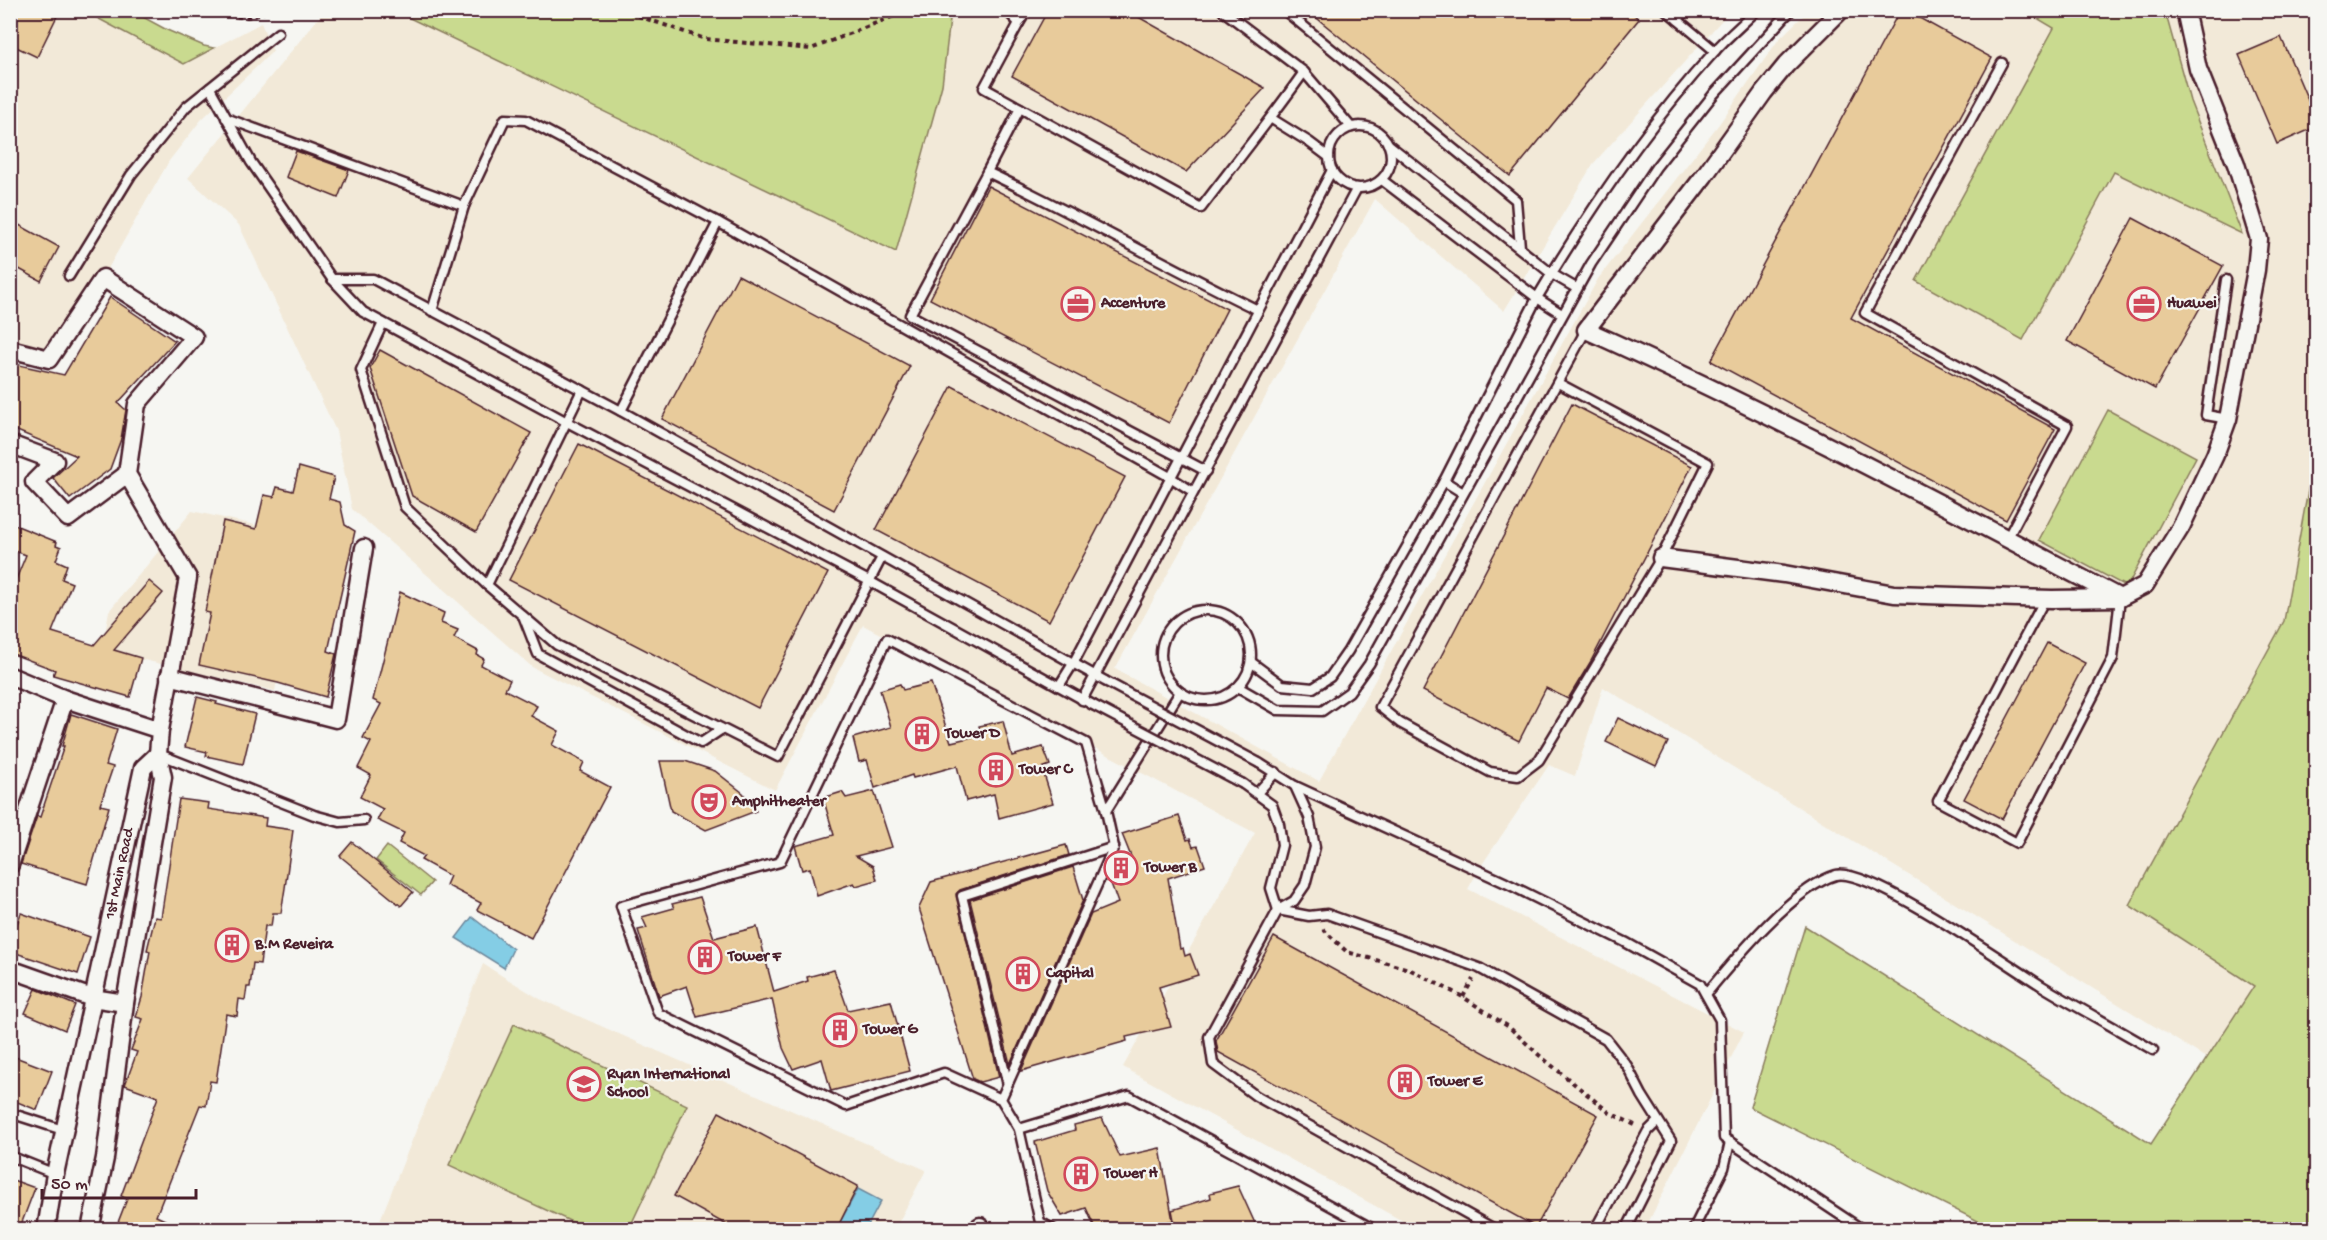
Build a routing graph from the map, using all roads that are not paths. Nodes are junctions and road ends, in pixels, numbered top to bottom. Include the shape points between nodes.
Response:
1 (1006, 10) edge
2 (1027, 10) edge
3 (1222, 10) edge
4 (1284, 10) edge
5 (1666, 10) edge
6 (1685, 10) edge
7 (1757, 10) edge
8 (1791, 10) edge
9 (1841, 10) edge
10 (2185, 10) edge
11 (1678, 20) junction
12 (1019, 23) junction
13 (278, 33) dead end
14 (1715, 51) junction
15 (2002, 63) dead end
16 (1304, 72) junction
17 (210, 88) junction
18 (1020, 108) junction
19 (226, 118) junction
20 (1272, 119) junction
21 (1352, 127) junction
22 (1388, 144) junction
23 (1329, 157) junction
24 (1332, 170) junction
25 (987, 172) junction
26 (1382, 180) junction
27 (1357, 188) junction
28 (465, 206) junction
29 (718, 222) junction
30 (1520, 247) junction
31 (1552, 274) junction
32 (69, 276) dead end
33 (332, 279) junction
34 (2226, 280) dead end
35 (1576, 288) junction
36 (1537, 298) junction
37 (1257, 310) junction
38 (432, 311) junction
39 (1562, 314) junction
40 (383, 323) junction
41 (1586, 330) junction
42 (10, 349) edge
43 (1558, 383) junction
44 (582, 390) junction
45 (621, 411) junction
46 (2228, 419) junction
47 (567, 422) junction
48 (10, 444) edge
49 (1180, 458) junction
50 (1206, 471) junction
51 (127, 474) junction
52 (1170, 477) junction
53 (1444, 481) junction
54 (1192, 491) junction
55 (1463, 493) junction
56 (2007, 538) junction
57 (364, 549) dead end
58 (882, 557) junction
59 (1661, 558) junction
60 (869, 581) junction
61 (487, 585) junction
62 (2120, 598) junction
63 (2045, 599) junction
64 (522, 615) junction
65 (1074, 662) junction
66 (1251, 662) junction
67 (10, 676) edge
68 (169, 676) junction
69 (1096, 676) junction
70 (1059, 686) junction
71 (1238, 687) junction
72 (1180, 692) junction
73 (65, 699) junction
74 (1082, 700) junction
75 (722, 729) junction
76 (160, 730) junction
77 (158, 754) junction
78 (1276, 772) junction
79 (1295, 786) junction
80 (1258, 792) junction
81 (1106, 811) junction
82 (364, 820) dead end
83 (1114, 848) junction
84 (10, 865) edge
85 (1278, 910) junction
86 (10, 969) edge
87 (1706, 994) junction
88 (92, 999) junction
89 (125, 1003) junction
90 (2153, 1050) dead end
91 (1007, 1081) junction
92 (1001, 1099) junction
93 (10, 1113) edge
94 (1658, 1121) junction
95 (1019, 1129) junction
96 (66, 1131) junction
97 (1730, 1142) junction
98 (10, 1156) edge
99 (55, 1174) junction
100 (1598, 1224) dead end
101 (46, 1230) edge
102 (90, 1230) edge
103 (1054, 1230) edge
104 (1375, 1230) edge
105 (1496, 1230) edge
106 (1626, 1230) edge
107 (1693, 1230) edge
108 (1863, 1230) edge

1 - 12 lane
2 - 12 lane
3 - 16 lane
4 - 30 lane via 1516,200
5 - 11 lane
6 - 11 lane
7 - 14 lane
8 - 35 lane via 1713,95 1656,167
9 - 41 street via 1786,65
10 - 46 street via 2198,69 2236,164 2259,239
11 - 14 lane
12 - 18 lane via 984,88
13 - 17 lane
14 - 31 lane via 1628,157
15 - 56 lane via 1865,313 2067,426
16 - 20 lane
16 - 21 lane
17 - 19 lane
17 - 32 lane via 186,107 131,175
18 - 20 lane via 1201,208
18 - 25 lane
19 - 28 lane
19 - 33 lane via 251,162
20 - 23 lane
21 - 22 lane via 1369,127
21 - 23 lane via 1332,144
22 - 26 lane via 1390,163
22 - 30 lane
23 - 24 lane
24 - 27 lane via 1342,182
24 - 37 lane
25 - 37 lane
25 - 49 lane via 910,315
26 - 27 lane
26 - 36 lane
27 - 50 lane
28 - 29 lane via 505,119 526,120
28 - 38 lane
29 - 45 lane
29 - 52 lane
30 - 31 lane
31 - 35 lane
31 - 36 lane
33 - 38 lane via 373,279
33 - 40 lane via 363,312
34 - 46 lane via 2206,415
35 - 39 lane
36 - 39 lane
36 - 53 lane
37 - 49 lane
38 - 44 lane
39 - 55 lane
40 - 47 lane
40 - 61 lane via 360,370 405,507
41 - 43 lane
41 - 56 street via 1691,378
42 - 51 street via 49,358 103,278 194,337 137,404
43 - 59 lane via 1708,463
43 - 59 lane via 1380,707 1400,723 1490,772 1518,776 1539,760
44 - 45 lane
44 - 47 lane
45 - 58 lane
46 - 62 street via 2181,527 2145,585
47 - 60 lane
47 - 61 lane
48 - 51 street via 55,461 34,482 68,518
49 - 50 lane
49 - 52 lane
50 - 54 lane
51 - 68 street, 1st Main Road via 188,578
52 - 54 lane
52 - 65 lane
53 - 55 lane
53 - 66 lane via 1330,677 1313,688 1282,685
54 - 69 lane
55 - 71 lane via 1369,664 1349,692 1322,711 1278,710
56 - 62 street
57 - 68 street via 336,719
58 - 60 lane
58 - 65 lane
59 - 63 street via 1785,574 1893,594
60 - 70 lane
60 - 75 lane via 778,758
61 - 64 lane
62 - 63 street
62 - 63 lane via 2113,658 2017,843 1938,801
64 - 75 lane via 557,645
64 - 75 lane via 538,654 701,743
65 - 69 lane
65 - 70 lane
66 - 71 lane
66 - 72 lane via 1251,648 1238,622 1212,609 1184,615 1172,624 1160,652 1162,668
67 - 73 street
68 - 76 street, 1st Main Road
69 - 74 lane
69 - 78 lane, bridge
70 - 74 lane
71 - 72 lane via 1210,700 1194,699
72 - 81 lane
73 - 76 street
73 - 84 street
74 - 80 lane, bridge
76 - 77 street, 1st Main Road
77 - 82 lane via 314,815 340,822
77 - 88 street, 1st Main Road via 143,768
77 - 89 street, 1st Main Road via 164,777
78 - 79 lane
78 - 80 lane
79 - 85 lane via 1309,817 1315,847 1305,885 1294,901
79 - 87 lane via 1625,942 1700,984
80 - 85 lane via 1272,805 1280,824 1282,845 1271,888
81 - 83 lane
81 - 92 lane via 1086,742 887,639 780,862 621,906 658,1013 846,1106 944,1073
83 - 91 lane
83 - 91 lane via 962,896
85 - 94 lane via 1309,916 1326,914 1479,968 1606,1039 1627,1066
85 - 105 lane via 1209,1037 1213,1064 1256,1096
86 - 88 street
87 - 90 lane via 1746,946 1796,899 1828,878 1853,875 1938,919 2042,986
87 - 97 lane via 1720,1020 1722,1125 1724,1138
88 - 89 street
88 - 96 street, 1st Main Road
89 - 102 street, 1st Main Road via 105,1158
91 - 92 lane
92 - 95 lane
93 - 96 lane
94 - 100 lane via 1648,1131
94 - 106 lane via 1671,1141
95 - 103 lane via 1040,1222
95 - 104 lane via 1129,1096
96 - 99 street, 1st Main Road
97 - 107 lane via 1724,1168
97 - 108 lane
98 - 99 lane
99 - 101 street, 1st Main Road

